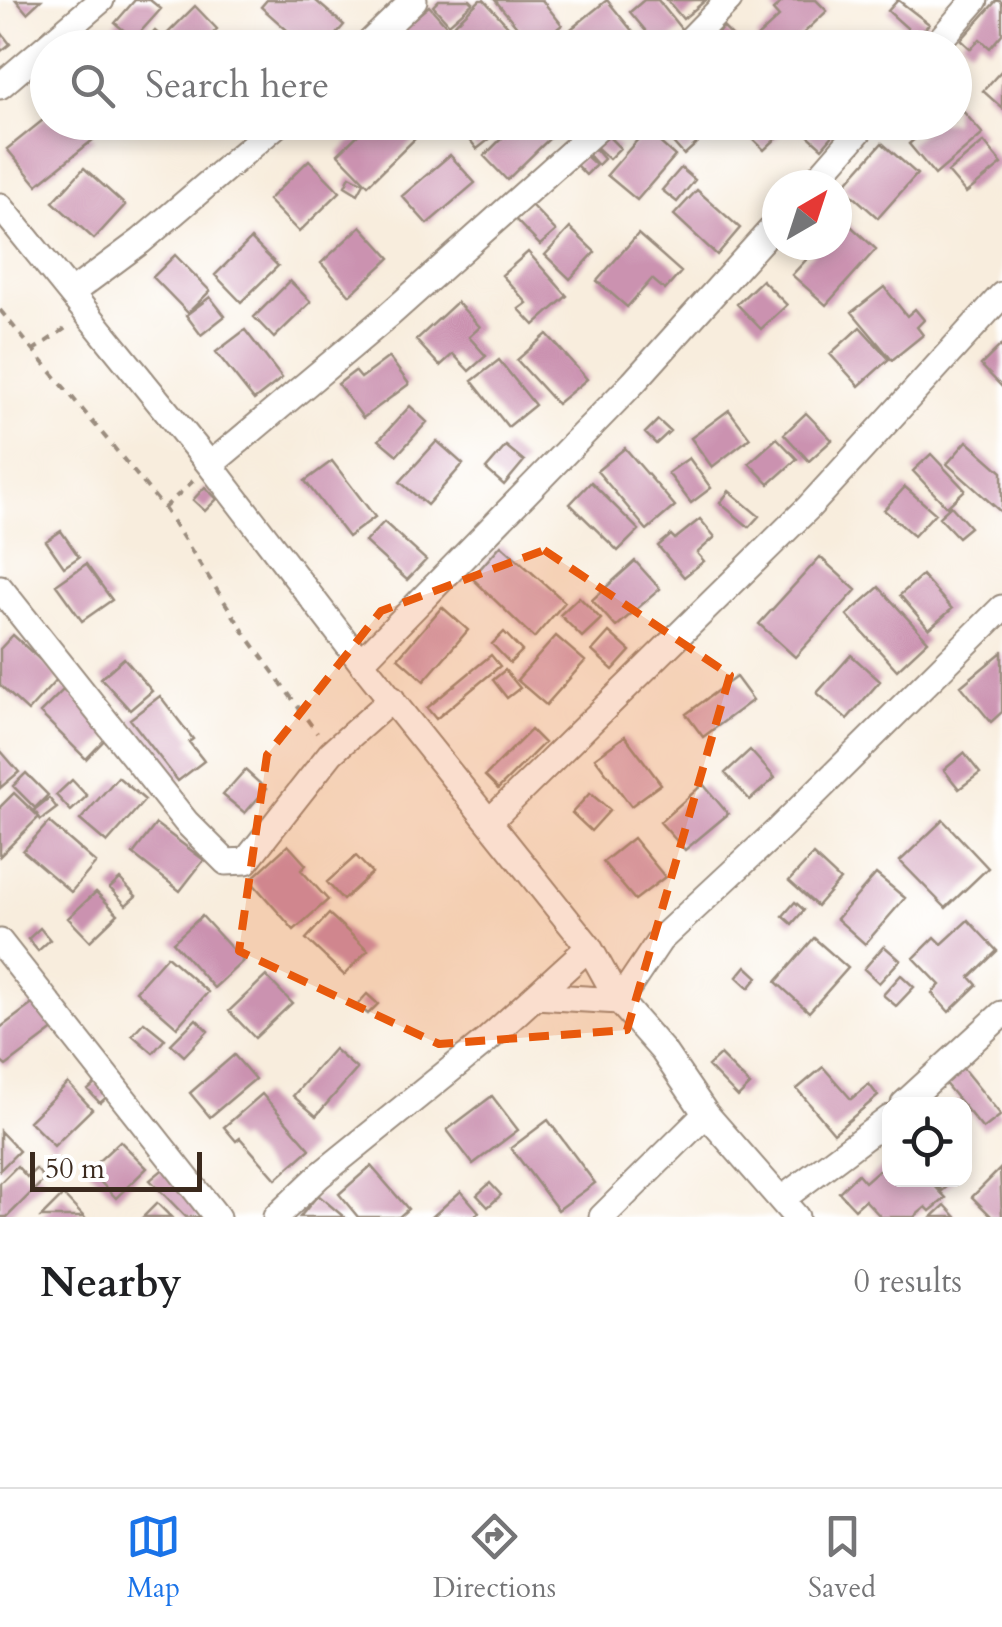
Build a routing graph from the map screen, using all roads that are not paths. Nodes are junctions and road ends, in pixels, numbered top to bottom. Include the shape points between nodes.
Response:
1 (101, 0) edge
2 (414, 0) edge
3 (728, 0) edge
4 (975, 0) edge
5 (66, 30) edge
6 (383, 30) edge
7 (699, 30) edge
8 (949, 30) edge
9 (30, 60) edge
10 (0, 86) edge
11 (259, 140) edge
12 (586, 140) edge
13 (851, 140) edge
14 (825, 170) edge
15 (0, 206) edge
16 (762, 239) edge
17 (71, 293) junction
18 (1002, 295) edge
19 (210, 464) junction
20 (0, 588) edge
21 (1002, 608) edge
22 (360, 662) junction
23 (392, 699) junction
24 (489, 822) junction
25 (0, 942) edge
26 (589, 947) junction
27 (535, 996) junction
28 (619, 1001) junction
29 (1002, 1014) edge
30 (912, 1097) edge
31 (706, 1114) junction
32 (882, 1125) edge
33 (789, 1208) edge
34 (218, 1217) edge
35 (276, 1217) edge
36 (602, 1217) edge

1 - 5 street
2 - 6 street
3 - 7 street
4 - 8 street
9 - 10 street
11 - 17 street
12 - 19 street
13 - 14 street
15 - 17 street
16 - 22 street
17 - 19 street
18 - 24 street via 808,508
19 - 22 street
20 - 23 street via 186,822 226,862 246,862 332,753
21 - 28 street via 660,940
22 - 23 street
23 - 24 street
24 - 26 street
25 - 34 street
26 - 27 street
26 - 28 street
27 - 28 street
27 - 35 street
28 - 31 street
29 - 30 street
31 - 33 street
31 - 36 street
32 - 33 street

